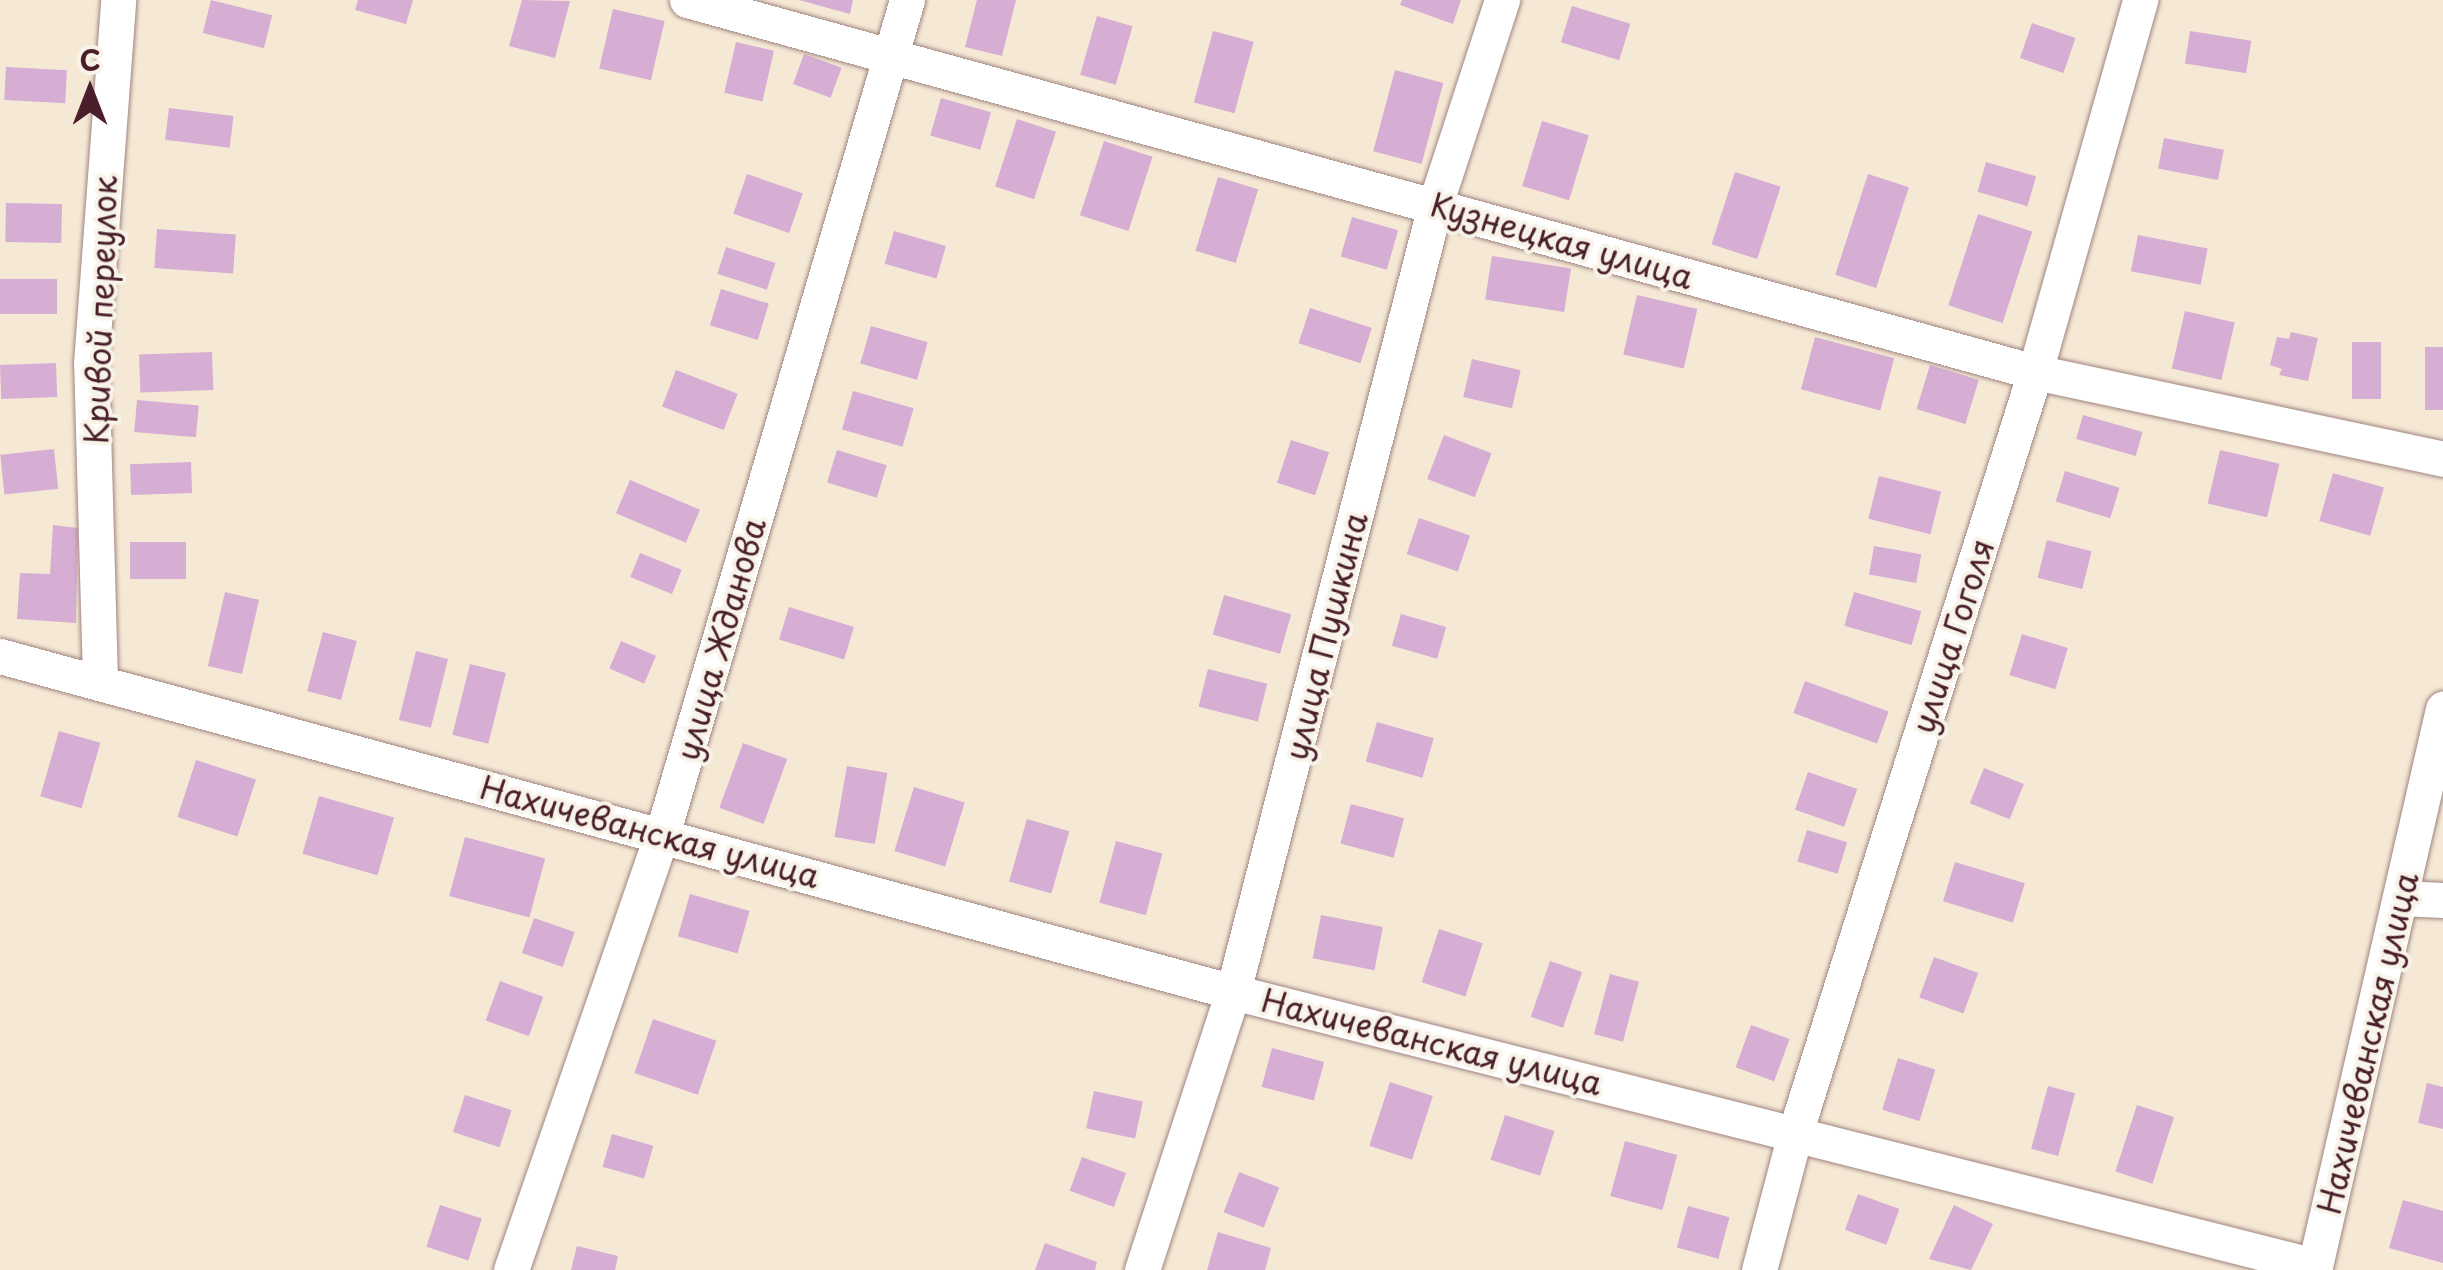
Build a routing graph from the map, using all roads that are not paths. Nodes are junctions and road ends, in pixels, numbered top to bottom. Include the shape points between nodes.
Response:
1 (118, 0) edge
2 (686, 0) edge
3 (907, 0) edge
4 (1502, 0) edge
5 (2140, 0) edge
6 (891, 52) junction
7 (1435, 205) junction
8 (2035, 372) junction
9 (2443, 459) edge
10 (0, 656) edge
11 (100, 680) junction
12 (2443, 709) edge
13 (662, 835) junction
14 (2401, 898) junction
15 (2443, 900) edge
16 (1234, 992) junction
17 (1796, 1130) junction
18 (510, 1270) edge
19 (1142, 1270) edge
20 (1758, 1270) edge

1 - 11 street, Кривой переулок via 91,364
2 - 6 street, Кузнецкая улица
3 - 6 street, улица Жданова
4 - 7 street, улица Пушкина
5 - 8 street, улица Гоголя
6 - 7 street, Кузнецкая улица
6 - 13 street, улица Жданова
7 - 8 street, Кузнецкая улица
7 - 16 street, улица Пушкина
8 - 9 street, Кузнецкая улица
8 - 17 street, улица Гоголя
10 - 11 street, Нахичеванская улица
11 - 13 street, Нахичеванская улица
12 - 14 street, Нахичеванская улица
13 - 16 street, Нахичеванская улица
13 - 18 street, улица Жданова
14 - 15 street
14 - 17 street, Нахичеванская улица via 2314,1266
16 - 17 street, Нахичеванская улица
16 - 19 street, улица Пушкина
17 - 20 street, улица Гоголя

